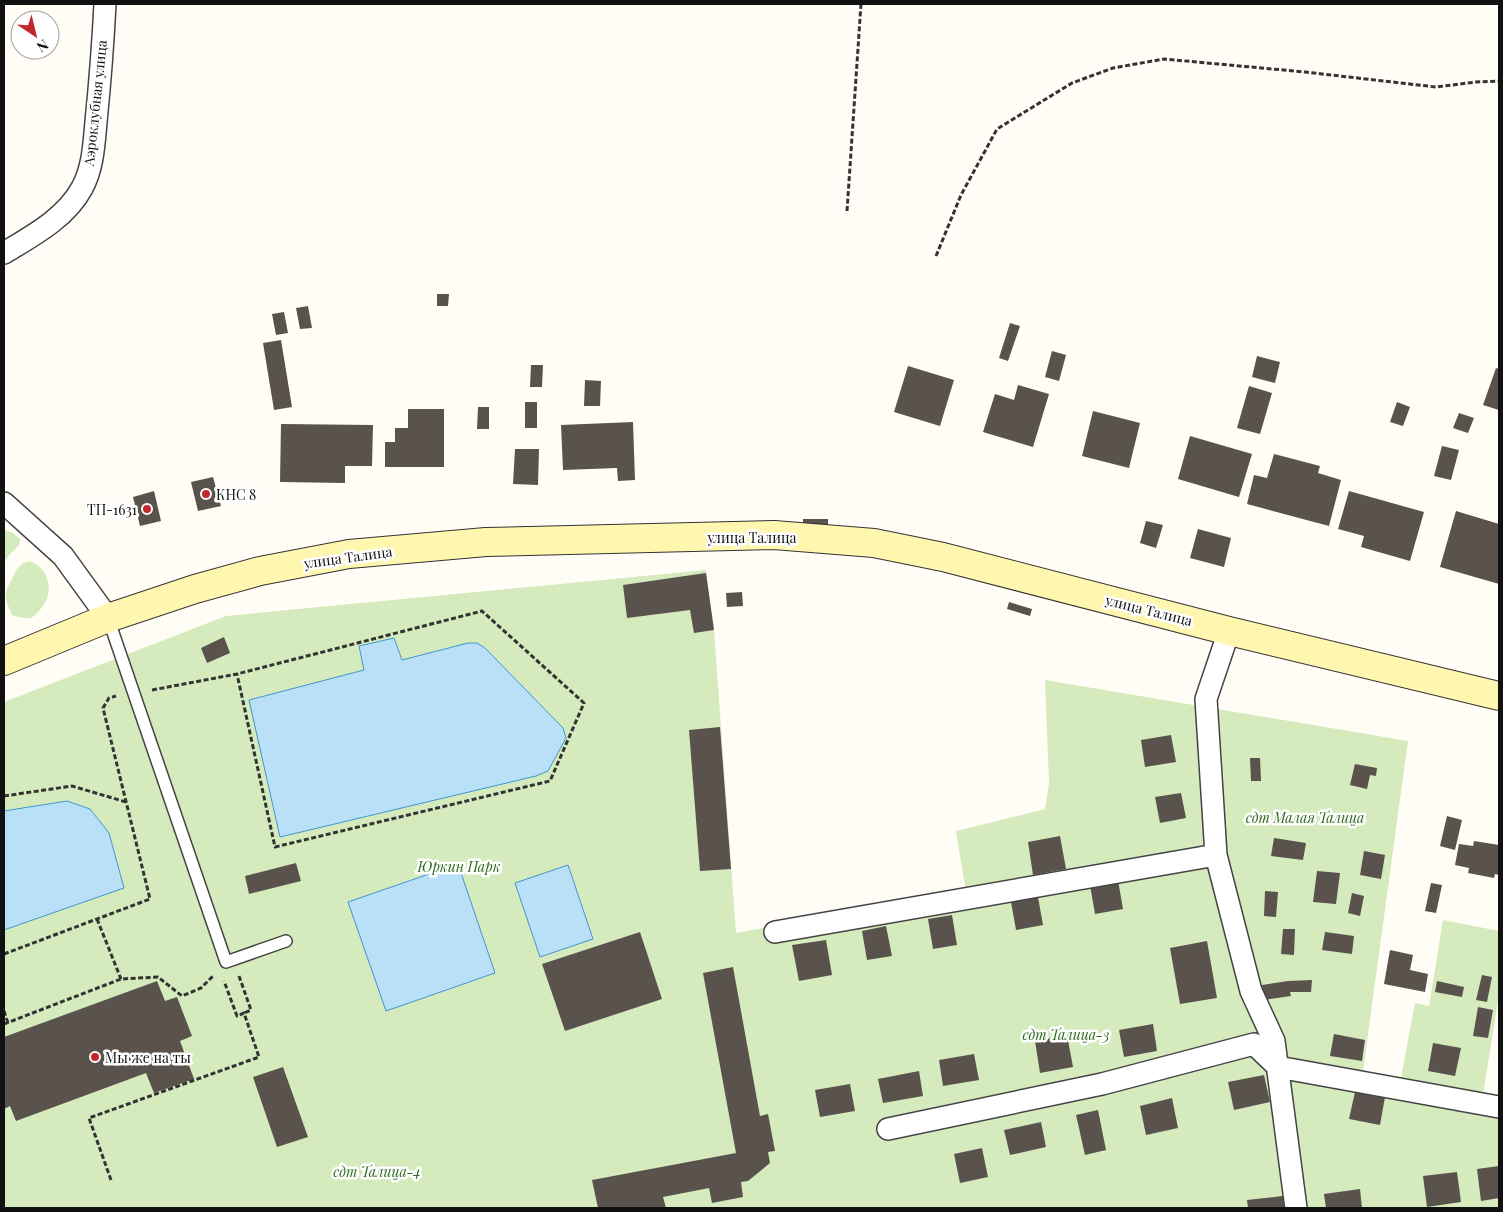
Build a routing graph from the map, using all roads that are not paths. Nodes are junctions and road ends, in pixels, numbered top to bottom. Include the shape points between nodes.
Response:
1 (105, 4) edge
2 (4, 253) edge
3 (4, 504) edge
4 (108, 618) junction
5 (1229, 630) junction
6 (4, 661) edge
7 (1499, 696) edge
8 (1216, 855) junction
9 (775, 932) dead end
10 (286, 941) dead end
11 (1278, 1067) junction
12 (1499, 1106) edge
13 (888, 1129) dead end
14 (1296, 1208) edge

1 - 2 street, Аэроклубная улица via 92,160 82,188 64,212
3 - 4 street via 64,556
4 - 5 street, улица Талица via 260,571 350,554 486,542 774,535 874,543 943,557
4 - 6 street, улица Талица
4 - 10 lane via 226,963
5 - 7 street, улица Талица
5 - 8 street via 1206,699
8 - 9 street
8 - 11 street via 1251,991 1274,1040
11 - 12 street
11 - 13 street via 1254,1044 1102,1084
11 - 14 street

